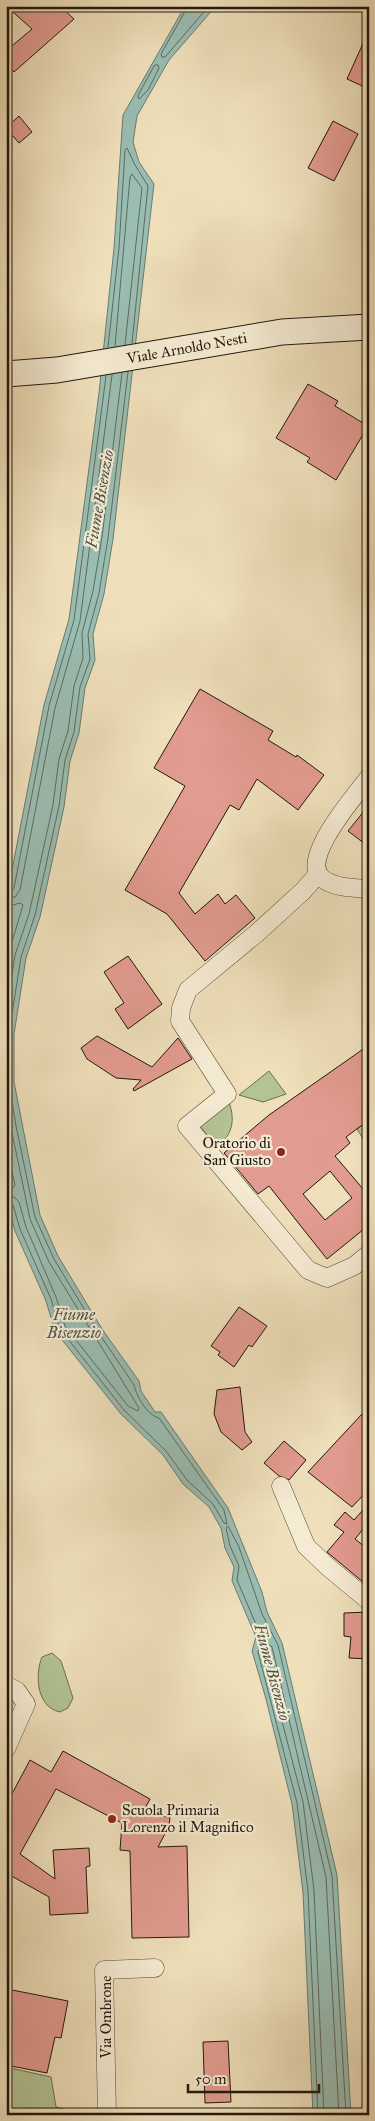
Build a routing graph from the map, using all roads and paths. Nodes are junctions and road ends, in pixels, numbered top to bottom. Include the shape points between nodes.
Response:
1 (369, 327) edge
2 (6, 374) edge
3 (369, 777) edge
4 (318, 874) junction
5 (369, 889) edge
6 (369, 1254) edge
7 (281, 1486) dead end
8 (369, 1601) edge
9 (6, 1685) edge
10 (6, 1749) edge
11 (155, 1968) dead end
12 (107, 2115) edge

1 - 2 street, Viale Arnoldo Nesti via 282,332 57,370
3 - 4 street via 318,850
4 - 5 street via 330,883
4 - 6 street via 257,933 188,990 180,1021 228,1094 187,1126 308,1270 327,1278 354,1266
7 - 8 street via 306,1546
9 - 10 street via 17,1690 26,1704
11 - 12 street, Via Ombrone via 104,1970

